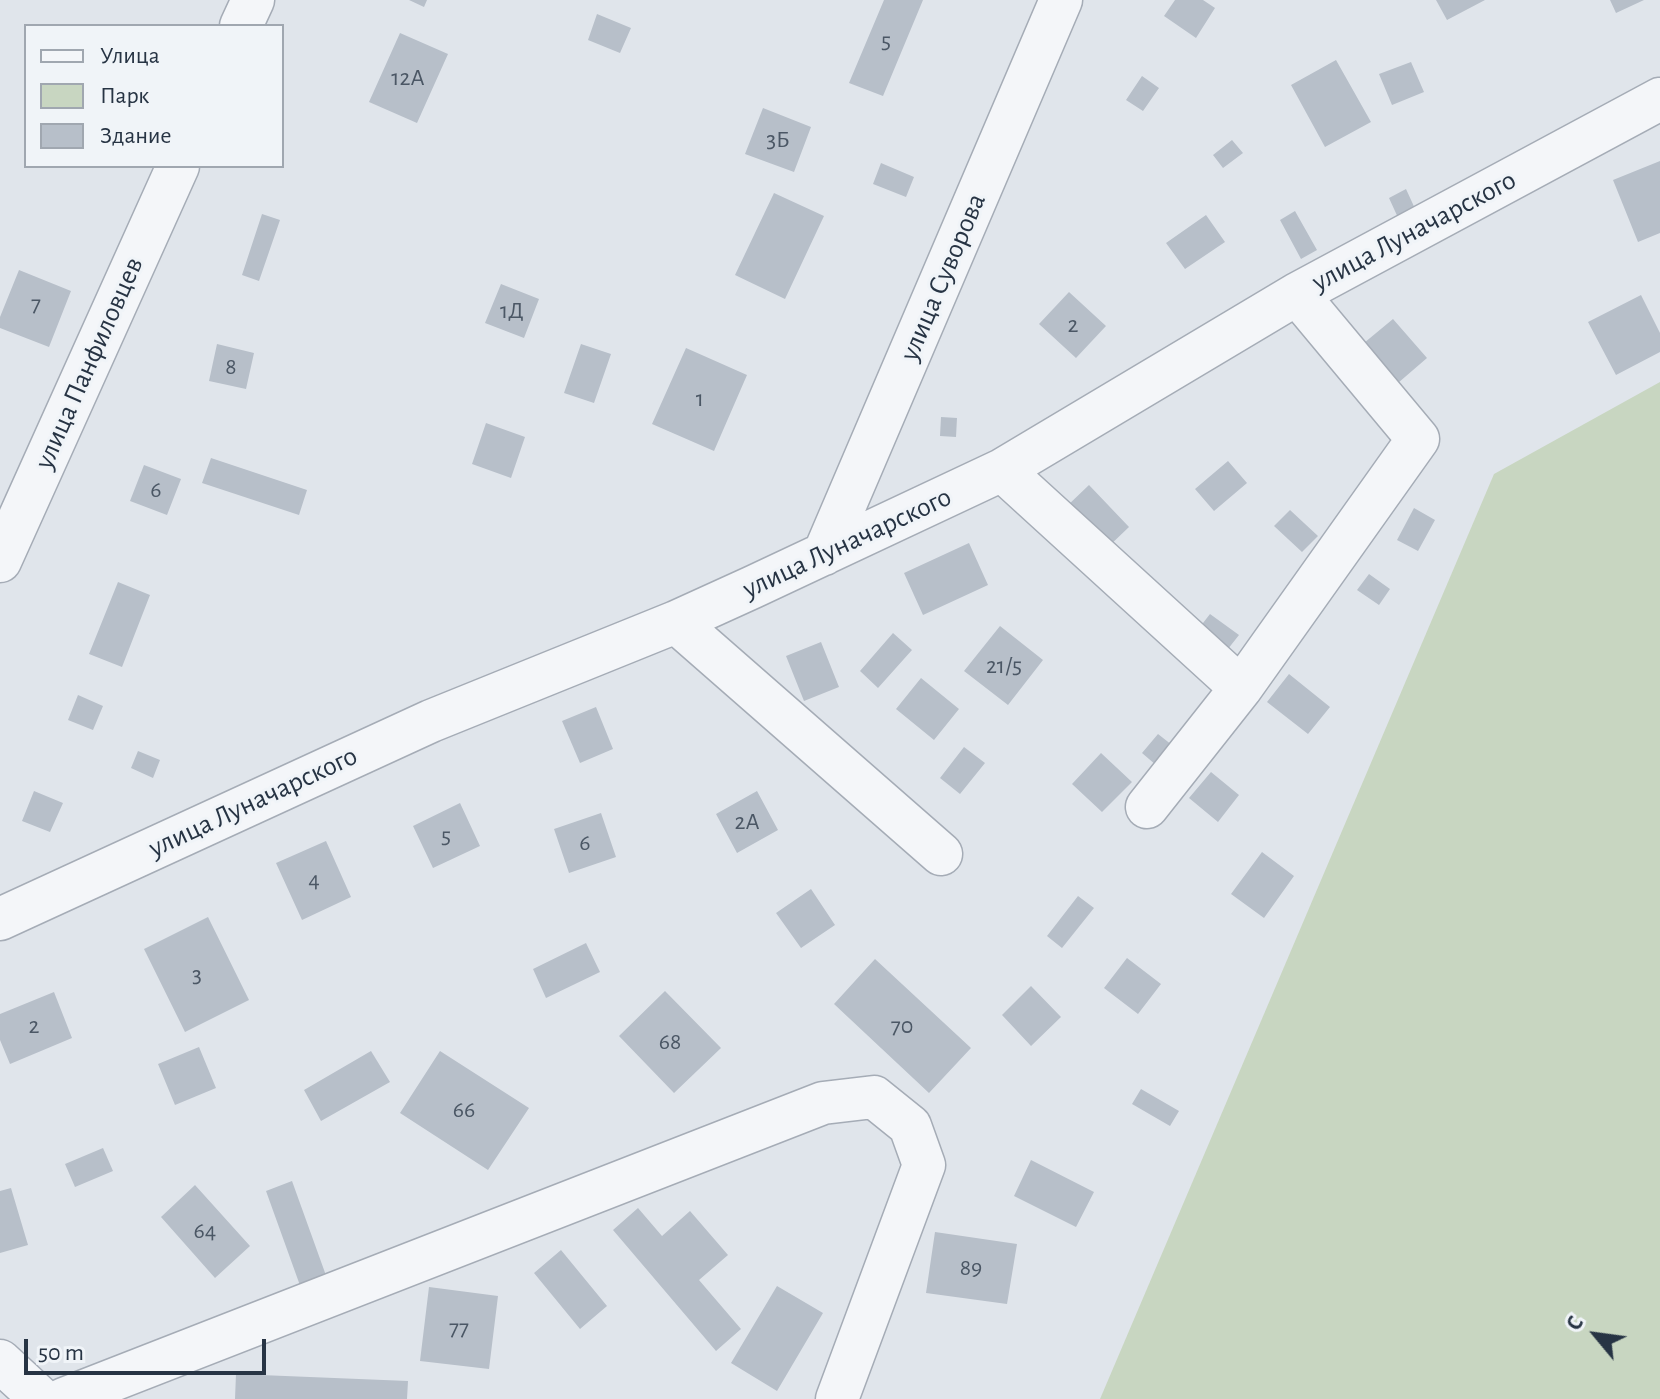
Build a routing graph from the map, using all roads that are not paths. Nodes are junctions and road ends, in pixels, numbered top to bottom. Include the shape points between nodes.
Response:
1 (253, 0) edge
2 (1061, 0) edge
3 (242, 24) edge
4 (1660, 99) edge
5 (177, 168) edge
6 (1297, 294) junction
7 (1002, 470) junction
8 (824, 554) junction
9 (0, 561) edge
10 (676, 622) junction
11 (1241, 688) junction
12 (1147, 807) dead end
13 (941, 854) dead end
14 (0, 919) edge
15 (0, 1361) edge
16 (41, 1399) edge
17 (64, 1399) edge
18 (837, 1399) edge

1 - 3 street
2 - 8 street, улица Суворова
4 - 6 street, улица Луначарского
5 - 9 street, улица Панфиловцев
6 - 7 street, улица Луначарского
6 - 11 street via 1418,439
7 - 8 street, улица Луначарского
7 - 11 street
8 - 10 street, улица Луначарского
10 - 13 street
10 - 14 street, улица Луначарского via 431,721
11 - 12 street
15 - 16 street
17 - 18 street via 823,1103 874,1097 910,1126 924,1165

